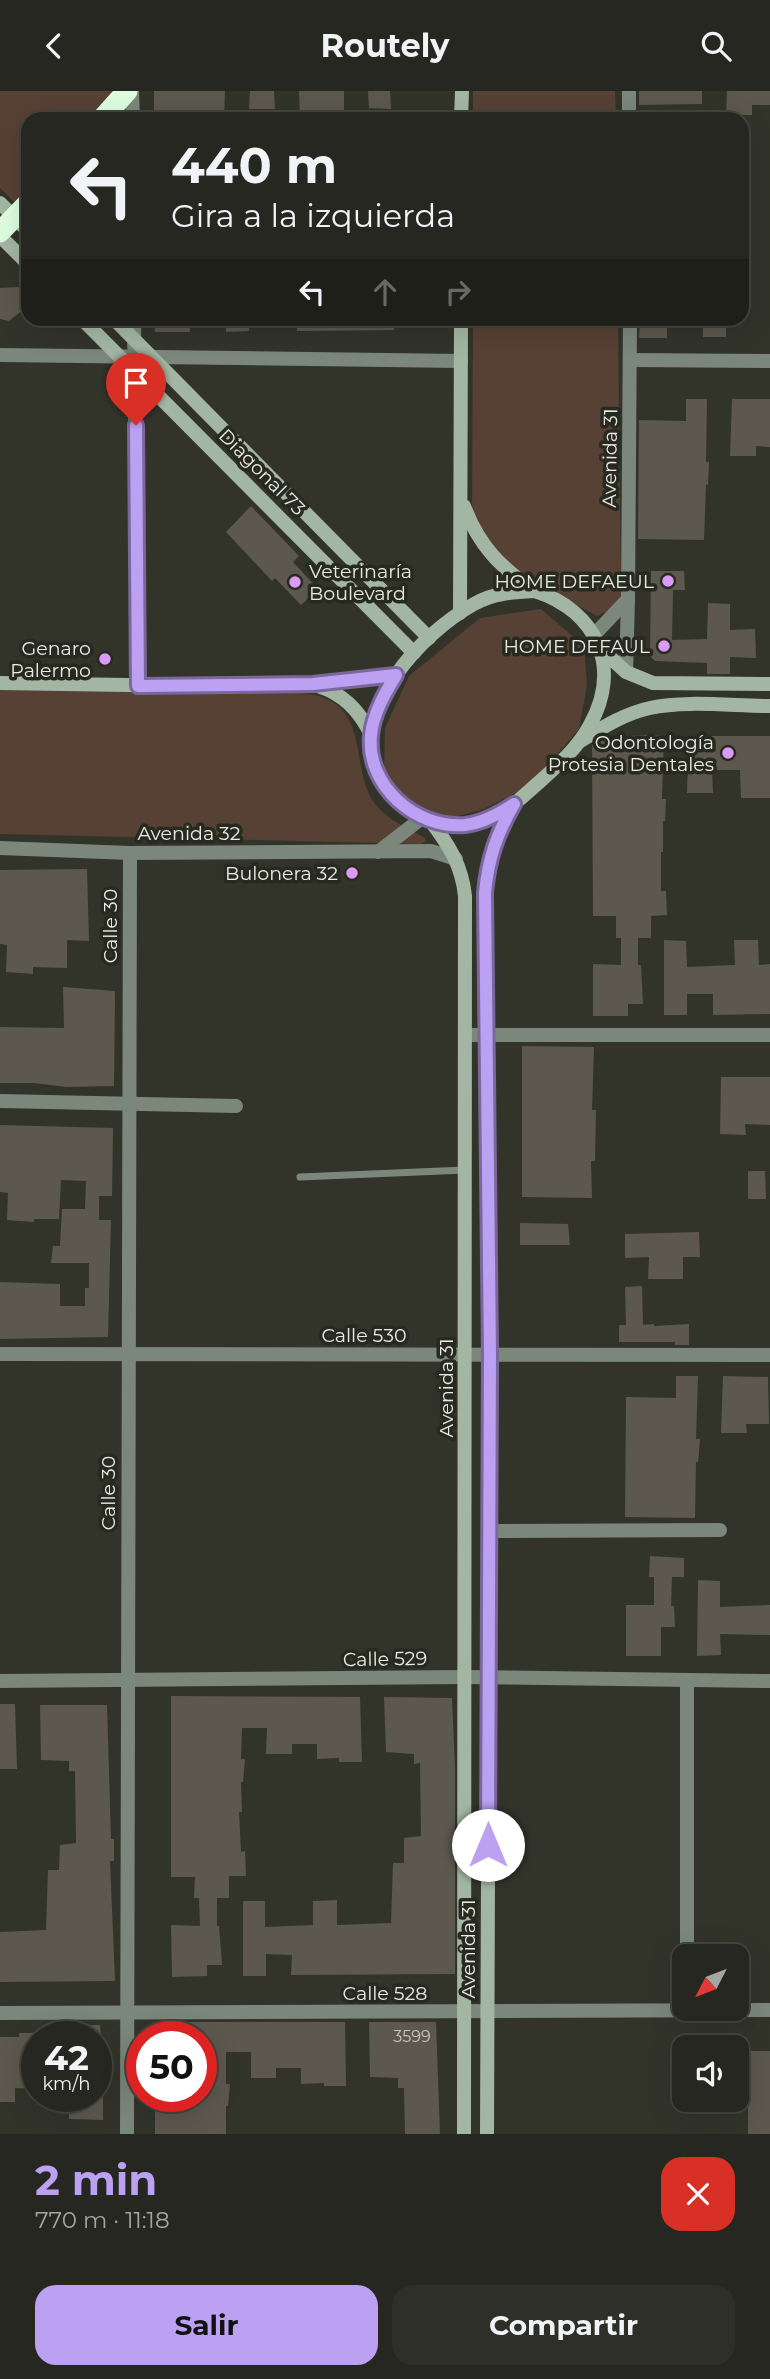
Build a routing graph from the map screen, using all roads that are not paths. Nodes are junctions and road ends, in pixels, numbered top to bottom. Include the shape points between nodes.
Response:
1 (130, 91) edge
2 (462, 91) edge
3 (629, 91) edge
4 (109, 112) edge
5 (132, 112) edge
6 (461, 112) edge
7 (629, 112) edge
8 (12, 220) edge
9 (21, 245) edge
10 (90, 326) edge
11 (121, 326) edge
12 (134, 326) edge
13 (461, 326) edge
14 (629, 326) edge
15 (135, 340) junction
16 (0, 355) edge
17 (127, 357) junction
18 (151, 357) junction
19 (461, 361) junction
20 (630, 361) junction
21 (770, 361) edge
22 (135, 372) junction
23 (460, 495) junction
24 (535, 591) junction
25 (628, 599) junction
26 (460, 613) junction
27 (594, 635) junction
28 (429, 638) junction
29 (601, 650) junction
30 (414, 653) junction
31 (626, 672) junction
32 (396, 675) junction
33 (0, 683) edge
34 (313, 684) junction
35 (770, 684) edge
36 (138, 686) junction
37 (770, 706) edge
38 (371, 735) junction
39 (578, 743) junction
40 (514, 804) junction
41 (426, 819) junction
42 (0, 848) edge
43 (379, 852) junction
44 (130, 853) junction
45 (456, 859) junction
46 (486, 1034) junction
47 (466, 1035) junction
48 (770, 1035) edge
49 (0, 1101) edge
50 (128, 1103) junction
51 (236, 1106) dead end
52 (466, 1170) junction
53 (300, 1177) dead end
54 (0, 1354) edge
55 (465, 1354) junction
56 (490, 1354) junction
57 (770, 1355) edge
58 (127, 1356) junction
59 (720, 1530) dead end
60 (488, 1531) junction
61 (465, 1677) junction
62 (488, 1678) junction
63 (687, 1680) junction
64 (0, 1681) edge
65 (128, 1681) junction
66 (770, 1681) edge
67 (687, 1944) edge
68 (672, 2010) edge
69 (749, 2010) edge
70 (770, 2010) edge
71 (487, 2011) junction
72 (464, 2012) junction
73 (0, 2013) edge
74 (127, 2013) junction
75 (127, 2134) edge
76 (464, 2134) edge
77 (487, 2134) edge

1 - 4 highway
1 - 5 street
2 - 6 main road
3 - 7 street
8 - 9 main road
10 - 17 main road, Diagonal 73
11 - 15 main road, Diagonal 73
12 - 15 street
13 - 19 main road
14 - 20 street, Avenida 31
15 - 17 street
15 - 18 main road, Diagonal 73
16 - 17 street
17 - 18 street
17 - 22 main road, Diagonal 73
18 - 19 street
18 - 28 main road, Diagonal 73
19 - 23 main road
20 - 21 street
20 - 25 street, Avenida 31
22 - 30 main road, Diagonal 73
22 - 36 street
23 - 24 main road via 489,553
23 - 26 main road
24 - 26 main road via 493,596
24 - 27 main road via 567,606
25 - 27 street
25 - 31 street, Avenida 31
26 - 28 main road
27 - 29 main road
28 - 30 main road
29 - 31 main road
29 - 39 main road via 603,685 598,706
30 - 32 main road
31 - 35 main road via 653,683
32 - 34 main road
32 - 38 main road
33 - 36 main road
34 - 36 main road
34 - 38 main road via 349,702
37 - 39 main road via 650,708
38 - 41 main road via 376,769 384,784 394,798
39 - 40 main road
40 - 41 main road via 465,825
40 - 46 main road, Avenida 31 via 495,838 486,875
41 - 43 street
41 - 45 main road, Avenida 31
42 - 44 street, Avenida 32
43 - 44 street, Avenida 32
43 - 45 street, Avenida 32 via 431,851
44 - 50 street, Calle 30
45 - 47 main road, Avenida 31 via 466,896
46 - 47 street
46 - 48 street
46 - 56 main road, Avenida 31
47 - 52 main road, Avenida 31
49 - 50 street
50 - 51 street
50 - 58 street, Calle 30
52 - 53 lane
52 - 55 main road, Avenida 31
54 - 58 street, Calle 530
55 - 56 street, Calle 530
55 - 58 street, Calle 530
55 - 61 main road, Avenida 31
56 - 57 street, Calle 530
56 - 60 main road, Avenida 31
58 - 65 street, Calle 30
59 - 60 street
60 - 62 main road, Avenida 31
61 - 62 street, Calle 529
61 - 65 street, Calle 529
61 - 72 main road, Avenida 31
62 - 63 street, Calle 529
62 - 71 main road, Avenida 31
63 - 66 street, Calle 529
63 - 67 street
64 - 65 street, Calle 529
65 - 74 street, Calle 30
68 - 71 street, Calle 528
69 - 70 street, Calle 528
71 - 72 street, Calle 528
71 - 77 main road, Avenida 31
72 - 74 street, Calle 528
72 - 76 main road, Avenida 31
73 - 74 street, Calle 528
74 - 75 street, Calle 30

